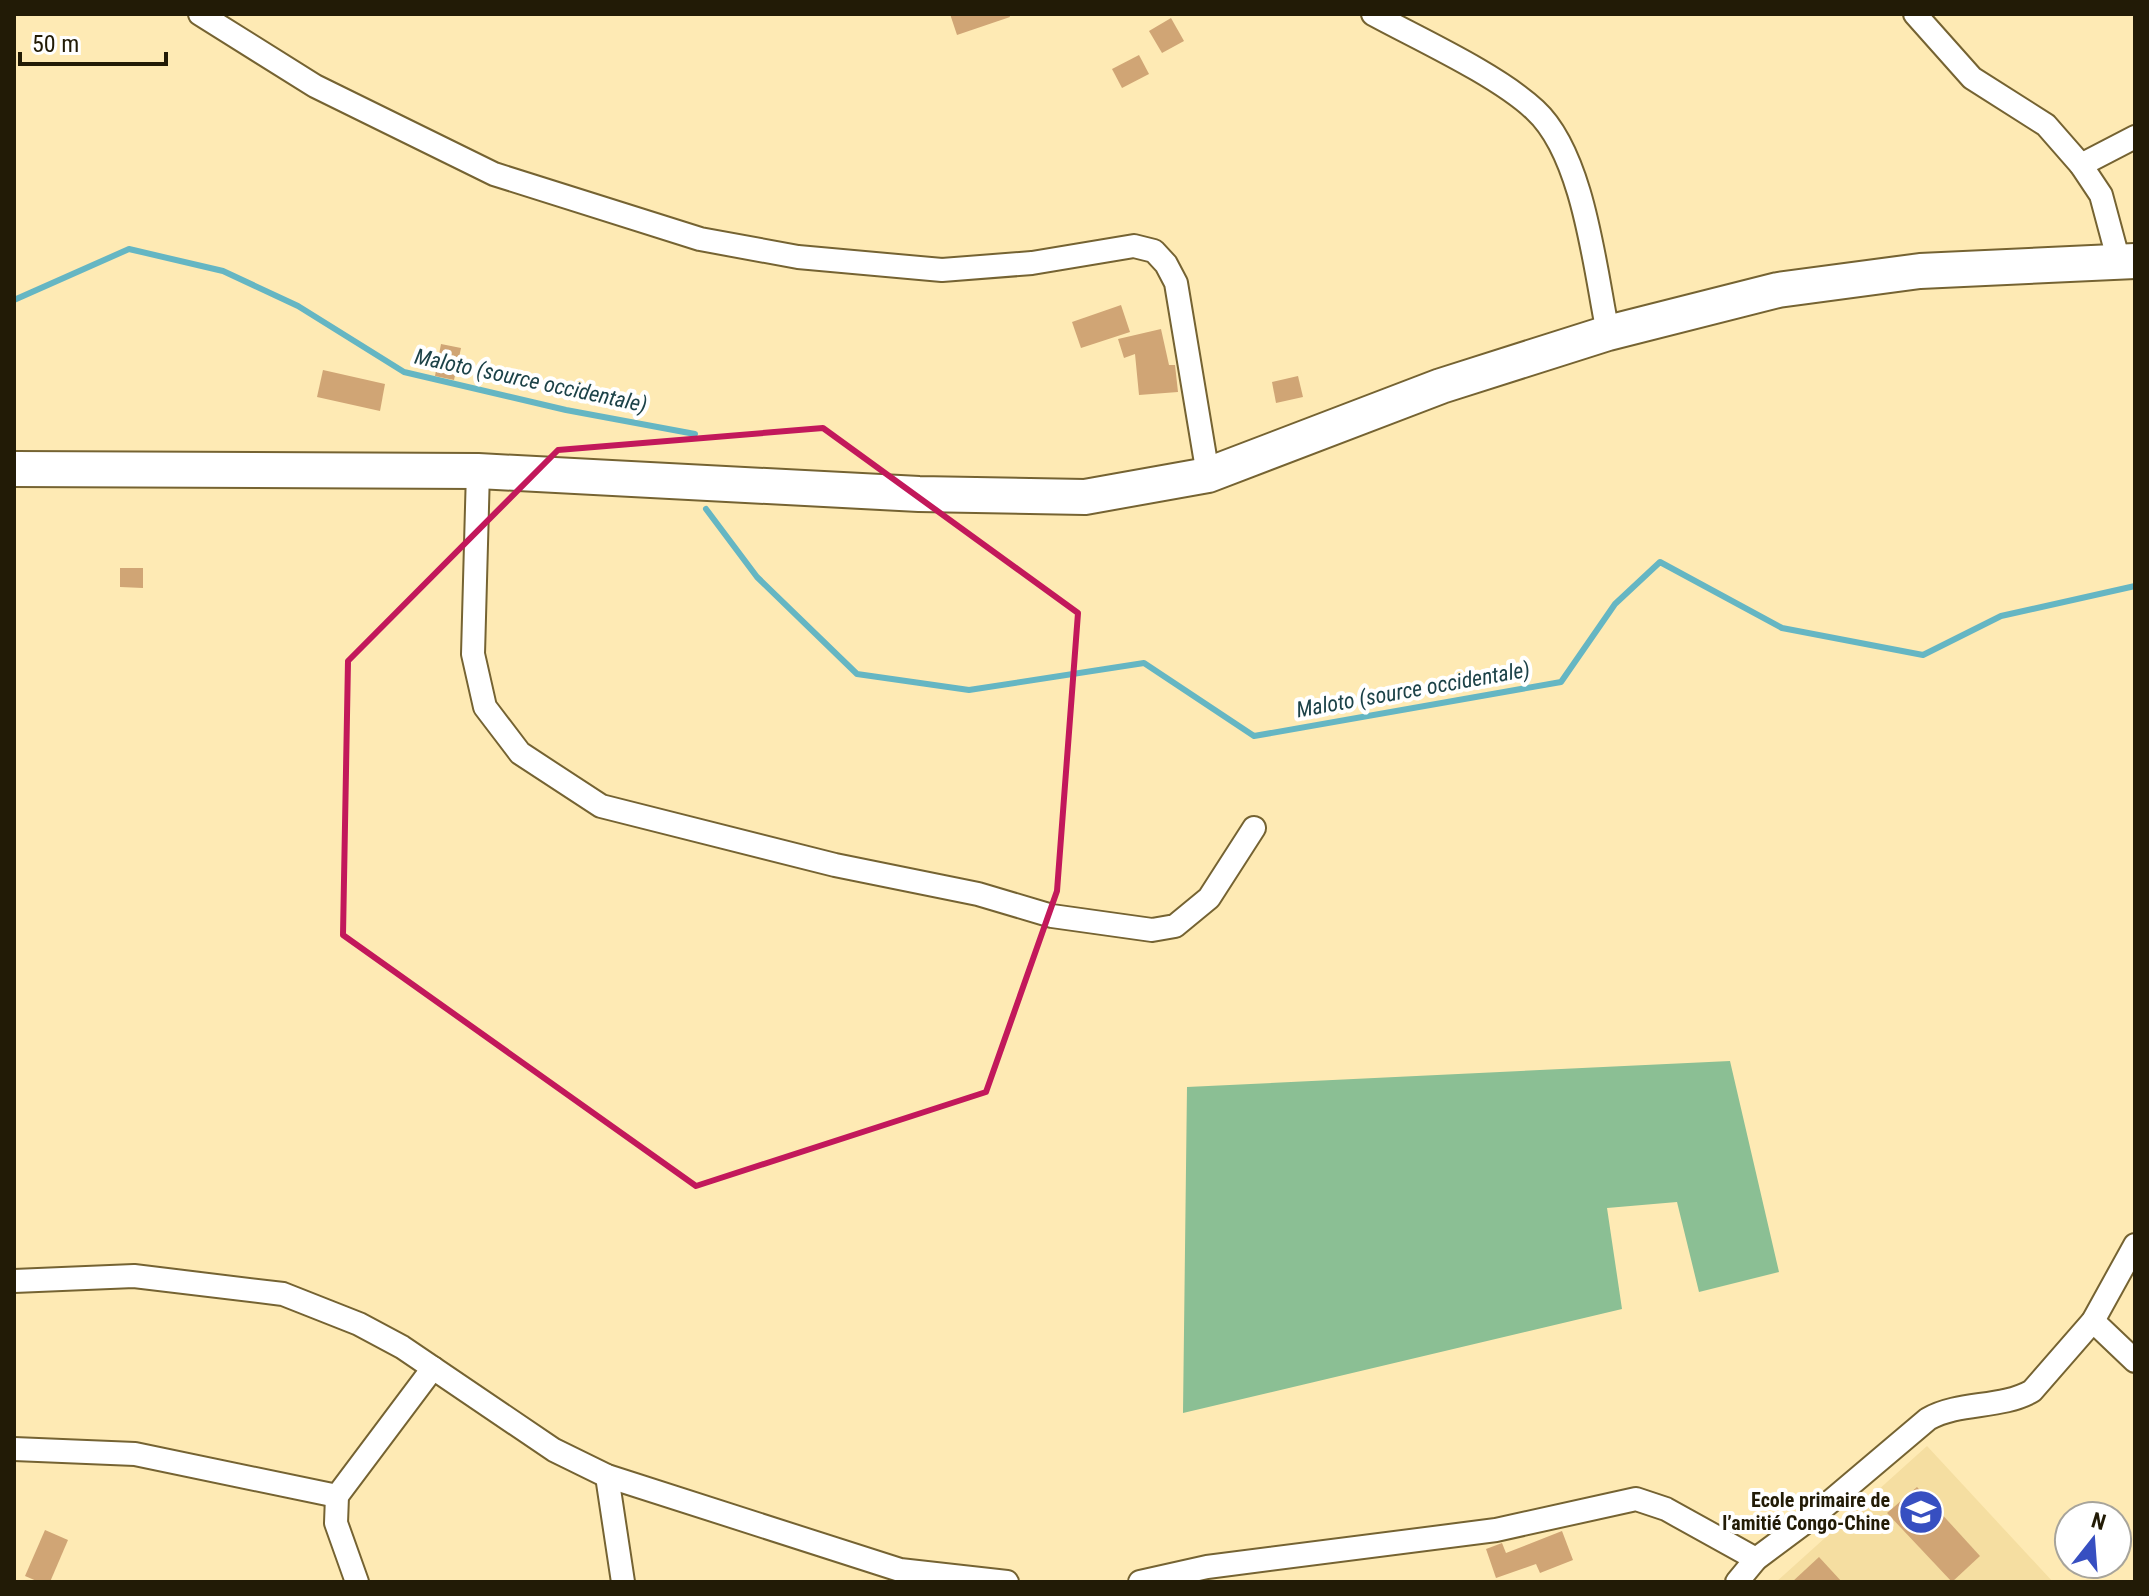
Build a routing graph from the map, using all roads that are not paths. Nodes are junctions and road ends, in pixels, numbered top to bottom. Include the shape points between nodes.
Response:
1 (200, 14) edge
2 (1373, 14) edge
3 (1915, 14) edge
4 (2135, 137) edge
5 (2081, 165) junction
6 (2127, 261) edge
7 (1608, 333) junction
8 (14, 469) edge
9 (478, 471) junction
10 (1208, 475) junction
11 (1254, 828) dead end
12 (2135, 1245) edge
13 (14, 1281) edge
14 (2093, 1321) junction
15 (2135, 1361) edge
16 (433, 1368) junction
17 (14, 1449) edge
18 (607, 1476) junction
19 (337, 1496) junction
20 (1756, 1559) junction
21 (357, 1582) edge
22 (623, 1582) edge
23 (1007, 1582) edge
24 (1140, 1582) edge
25 (1737, 1582) edge

1 - 10 street via 315,86 494,174 700,239 798,257 942,270 1032,263 1134,246 1154,251 1176,283
2 - 7 street via 1537,111 1575,186
3 - 5 street via 1972,78 2046,125
4 - 5 street
5 - 6 street via 2101,195
6 - 7 main road via 1920,271 1794,288
7 - 10 main road via 1441,386
8 - 9 main road
9 - 10 main road via 919,494 1085,497
9 - 11 street via 473,654 485,707 520,753 601,806 1052,916 1152,930 1175,926 1209,898
12 - 14 street
13 - 16 street via 134,1276 283,1294 359,1324
14 - 15 street
14 - 20 street via 2032,1391 2020,1398 1944,1410 1928,1419
16 - 18 street via 554,1450
16 - 19 street
17 - 19 street via 135,1454
18 - 22 street
18 - 23 street via 900,1570
19 - 21 street via 336,1523
20 - 24 street via 1666,1509 1636,1499 1496,1530 1207,1567
20 - 25 street

